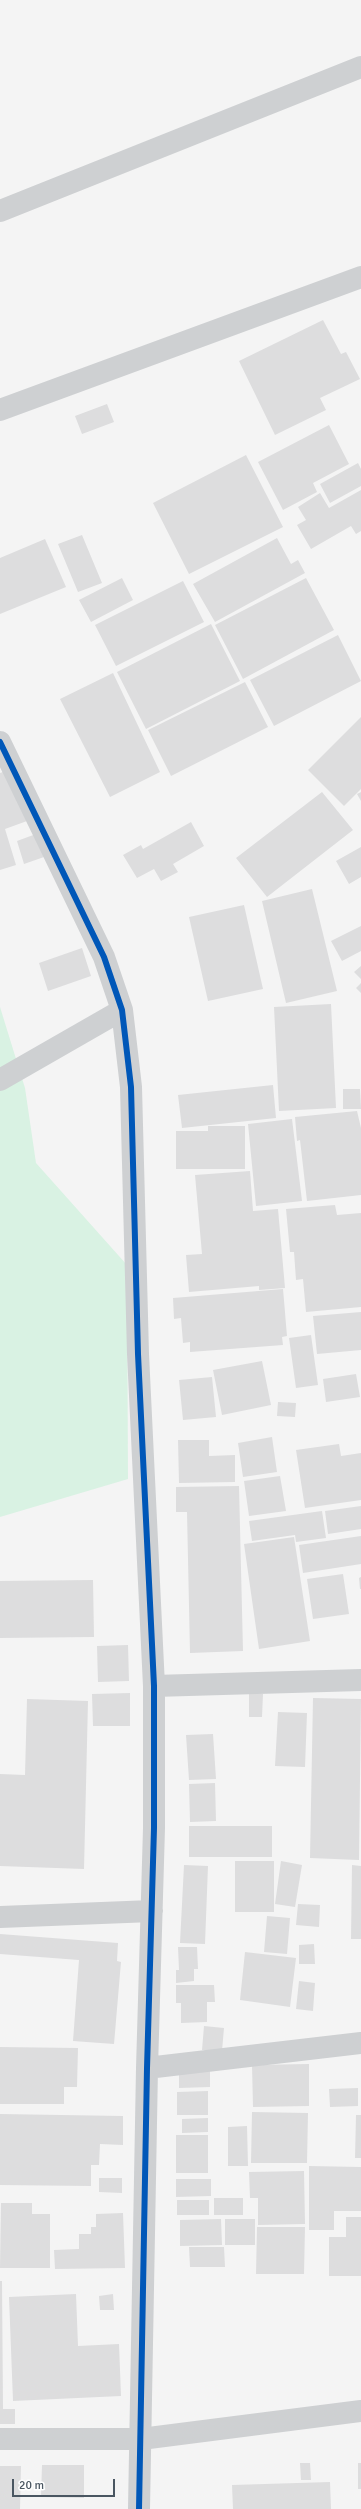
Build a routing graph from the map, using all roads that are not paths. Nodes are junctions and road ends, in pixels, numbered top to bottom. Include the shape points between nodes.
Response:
1 (361, 67) edge
2 (0, 211) edge
3 (361, 277) edge
4 (0, 410) edge
5 (0, 742) edge
6 (122, 1010) junction
7 (0, 1080) edge
8 (361, 1680) edge
9 (154, 1686) junction
10 (152, 1911) junction
11 (0, 1917) edge
12 (361, 2043) edge
13 (147, 2068) junction
14 (361, 2411) edge
15 (141, 2438) junction
16 (0, 2439) edge
17 (139, 2509) edge

1 - 2 street
3 - 4 street
5 - 6 street via 104,957
6 - 7 street
6 - 9 street via 131,1087 138,1354
8 - 9 street
9 - 10 street
10 - 11 street
10 - 13 street
12 - 13 street
13 - 15 street
14 - 15 street
15 - 16 street
15 - 17 street

